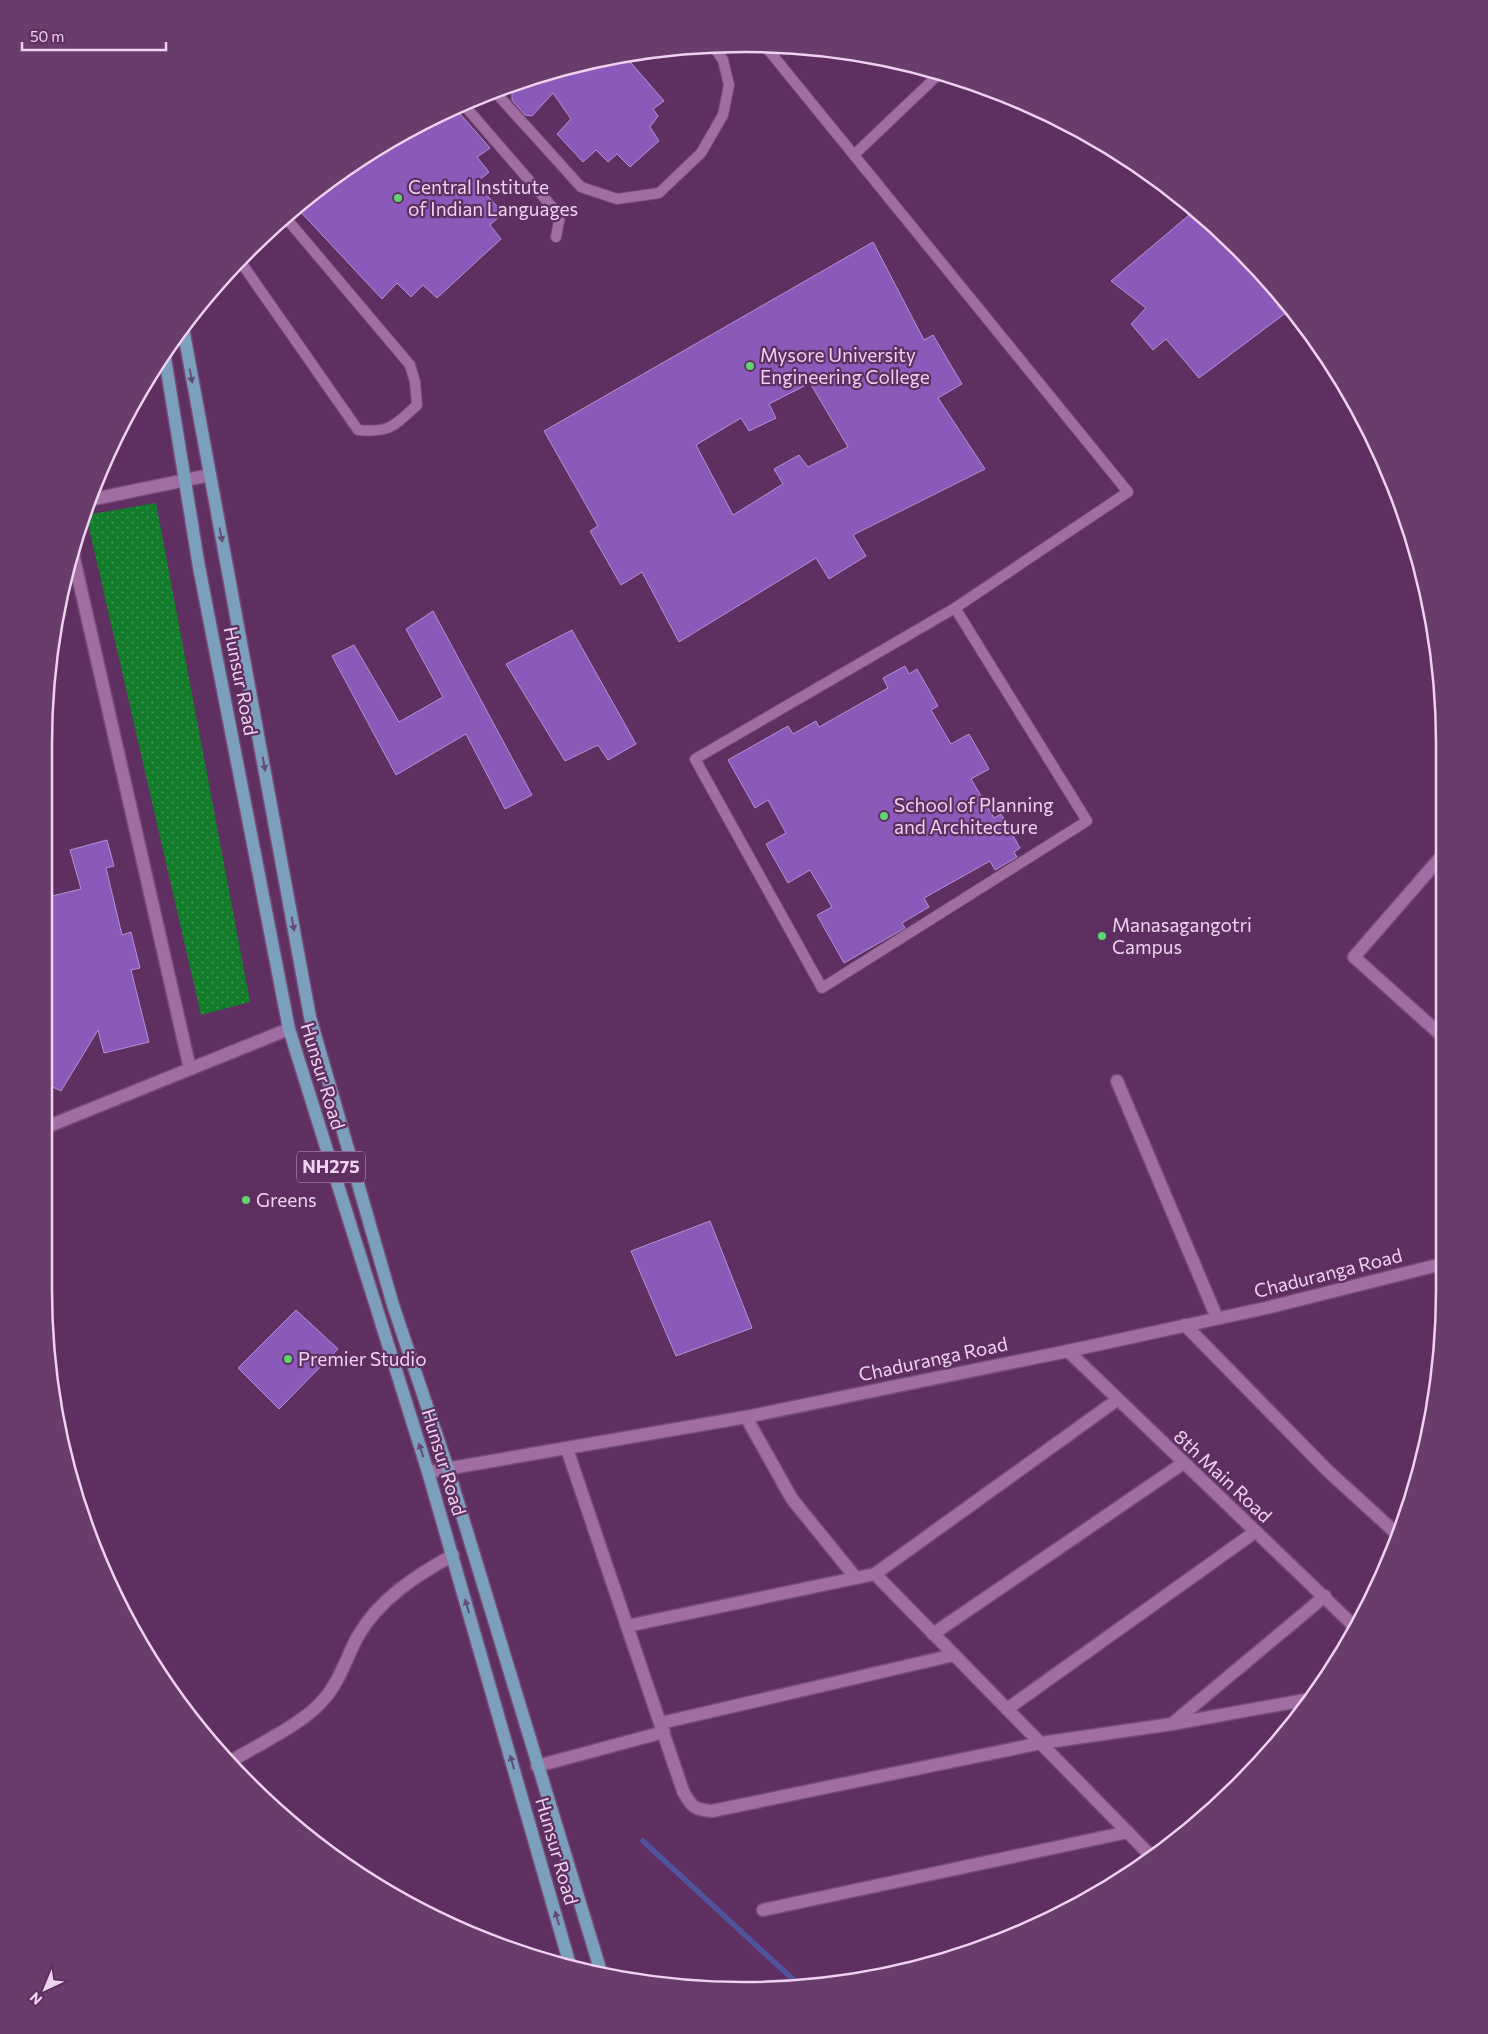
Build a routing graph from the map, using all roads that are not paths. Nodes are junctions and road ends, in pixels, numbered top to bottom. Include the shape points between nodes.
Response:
1 (718, 53) edge
2 (770, 53) edge
3 (934, 79) edge
4 (500, 97) edge
5 (468, 110) edge
6 (855, 154) junction
7 (290, 223) edge
8 (556, 238) dead end
9 (244, 267) edge
10 (185, 338) edge
11 (166, 365) edge
12 (210, 475) junction
13 (185, 480) junction
14 (98, 498) edge
15 (76, 566) edge
16 (955, 608) junction
17 (1436, 863) edge
18 (288, 1029) junction
19 (1436, 1031) edge
20 (190, 1069) junction
21 (1117, 1081) dead end
22 (52, 1125) edge
23 (1436, 1265) edge
24 (1217, 1318) junction
25 (1185, 1325) junction
26 (1068, 1351) junction
27 (1117, 1400) junction
28 (746, 1417) junction
29 (566, 1449) junction
30 (1182, 1464) junction
31 (448, 1469) junction
32 (428, 1472) junction
33 (1392, 1530) edge
34 (1255, 1532) junction
35 (453, 1556) junction
36 (875, 1574) junction
37 (856, 1578) junction
38 (1324, 1596) junction
39 (1350, 1622) edge
40 (627, 1626) junction
41 (933, 1634) junction
42 (954, 1655) junction
43 (1300, 1701) edge
44 (1007, 1709) junction
45 (1172, 1724) junction
46 (663, 1728) junction
47 (1040, 1743) junction
48 (236, 1758) edge
49 (537, 1766) junction
50 (1128, 1832) junction
51 (1147, 1852) edge
52 (763, 1910) dead end
53 (568, 1959) edge
54 (599, 1966) edge

1 - 4 lane via 729,85 723,115 701,153 659,193 617,199 581,187
2 - 6 lane
3 - 6 lane
5 - 8 lane via 560,216
6 - 16 lane via 1128,492
7 - 9 lane via 410,365 416,405 399,421 380,432 358,430
10 -> 12 main road
11 - 13 main road, Hunsur Road / NH275
12 - 13 street
12 -> 31 main road via 310,1017 393,1305
13 - 14 street
13 - 18 main road, Hunsur Road / NH275
15 - 20 street
16 - 16 lane via 695,759 822,988 1087,821
17 - 19 street via 1354,957
18 - 20 street
32 -> 18 main road, Hunsur Road / NH275
20 - 22 street
21 - 24 street
23 - 24 street, Chaduranga Road
24 - 25 street, Chaduranga Road
25 - 26 street, Chaduranga Road
25 - 33 street via 1326,1470
26 - 27 street, 8th Main Road
26 - 28 street, Chaduranga Road
27 - 30 street, 8th Main Road
27 - 36 street
28 - 29 street, Chaduranga Road
28 - 37 street via 792,1499
29 - 31 street, Chaduranga Road
29 - 40 street
30 - 34 street, 8th Main Road
30 - 41 street
31 - 32 street, Chaduranga Road
31 - 49 main road
32 - 35 main road, Hunsur Road / NH275
34 - 38 street, 8th Main Road
34 - 44 street
35 - 48 street via 411,1580 378,1611 359,1636 332,1689 318,1706
53 -> 35 main road, Hunsur Road / NH275
36 - 37 street
36 - 41 street
37 - 40 street
38 - 39 street, 8th Main Road
38 - 45 street
40 - 46 street
41 - 42 street
42 - 44 street
42 - 46 street
43 - 45 street
44 - 47 street
45 - 47 street
46 - 47 street via 682,1791 699,1810 712,1811
46 - 49 street
47 - 50 street
49 - 54 main road
50 - 51 street
50 - 52 street

